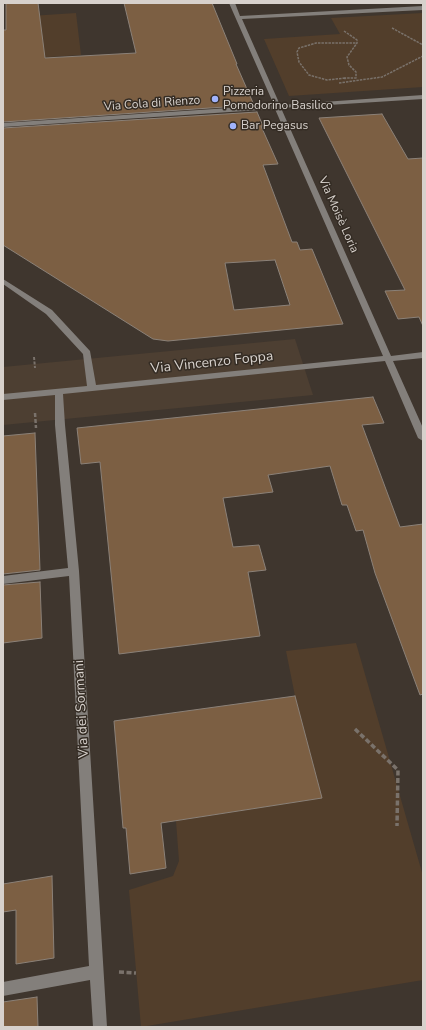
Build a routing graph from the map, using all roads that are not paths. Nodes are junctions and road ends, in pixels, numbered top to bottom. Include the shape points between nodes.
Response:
1 (232, 3) edge
2 (423, 8) edge
3 (238, 18) junction
4 (423, 97) edge
5 (276, 106) junction
6 (3, 125) edge
7 (3, 281) edge
8 (423, 355) edge
9 (389, 358) junction
10 (92, 388) junction
11 (59, 391) junction
12 (3, 397) edge
13 (423, 438) edge
14 (74, 571) junction
15 (3, 580) edge
16 (96, 972) junction
17 (3, 989) edge
18 (100, 1027) edge

1 - 3 street, Via Moisè Loria
2 - 3 street
3 - 5 street, Via Moisè Loria
4 - 5 street, Via Cola di Rienzo
5 - 6 street, Via Cola di Rienzo
5 - 9 street, Via Moisè Loria
7 - 10 street via 48,312 87,353
8 - 9 street, Via Vincenzo Foppa
9 - 10 street, Via Vincenzo Foppa
9 - 13 street, Via Moisè Loria
10 - 11 street, Via Vincenzo Foppa
11 - 12 street, Via Vincenzo Foppa
11 - 14 street, Via dei Sormani
14 - 15 street
14 - 16 street, Via dei Sormani
16 - 17 street
16 - 18 street, Via dei Sormani

